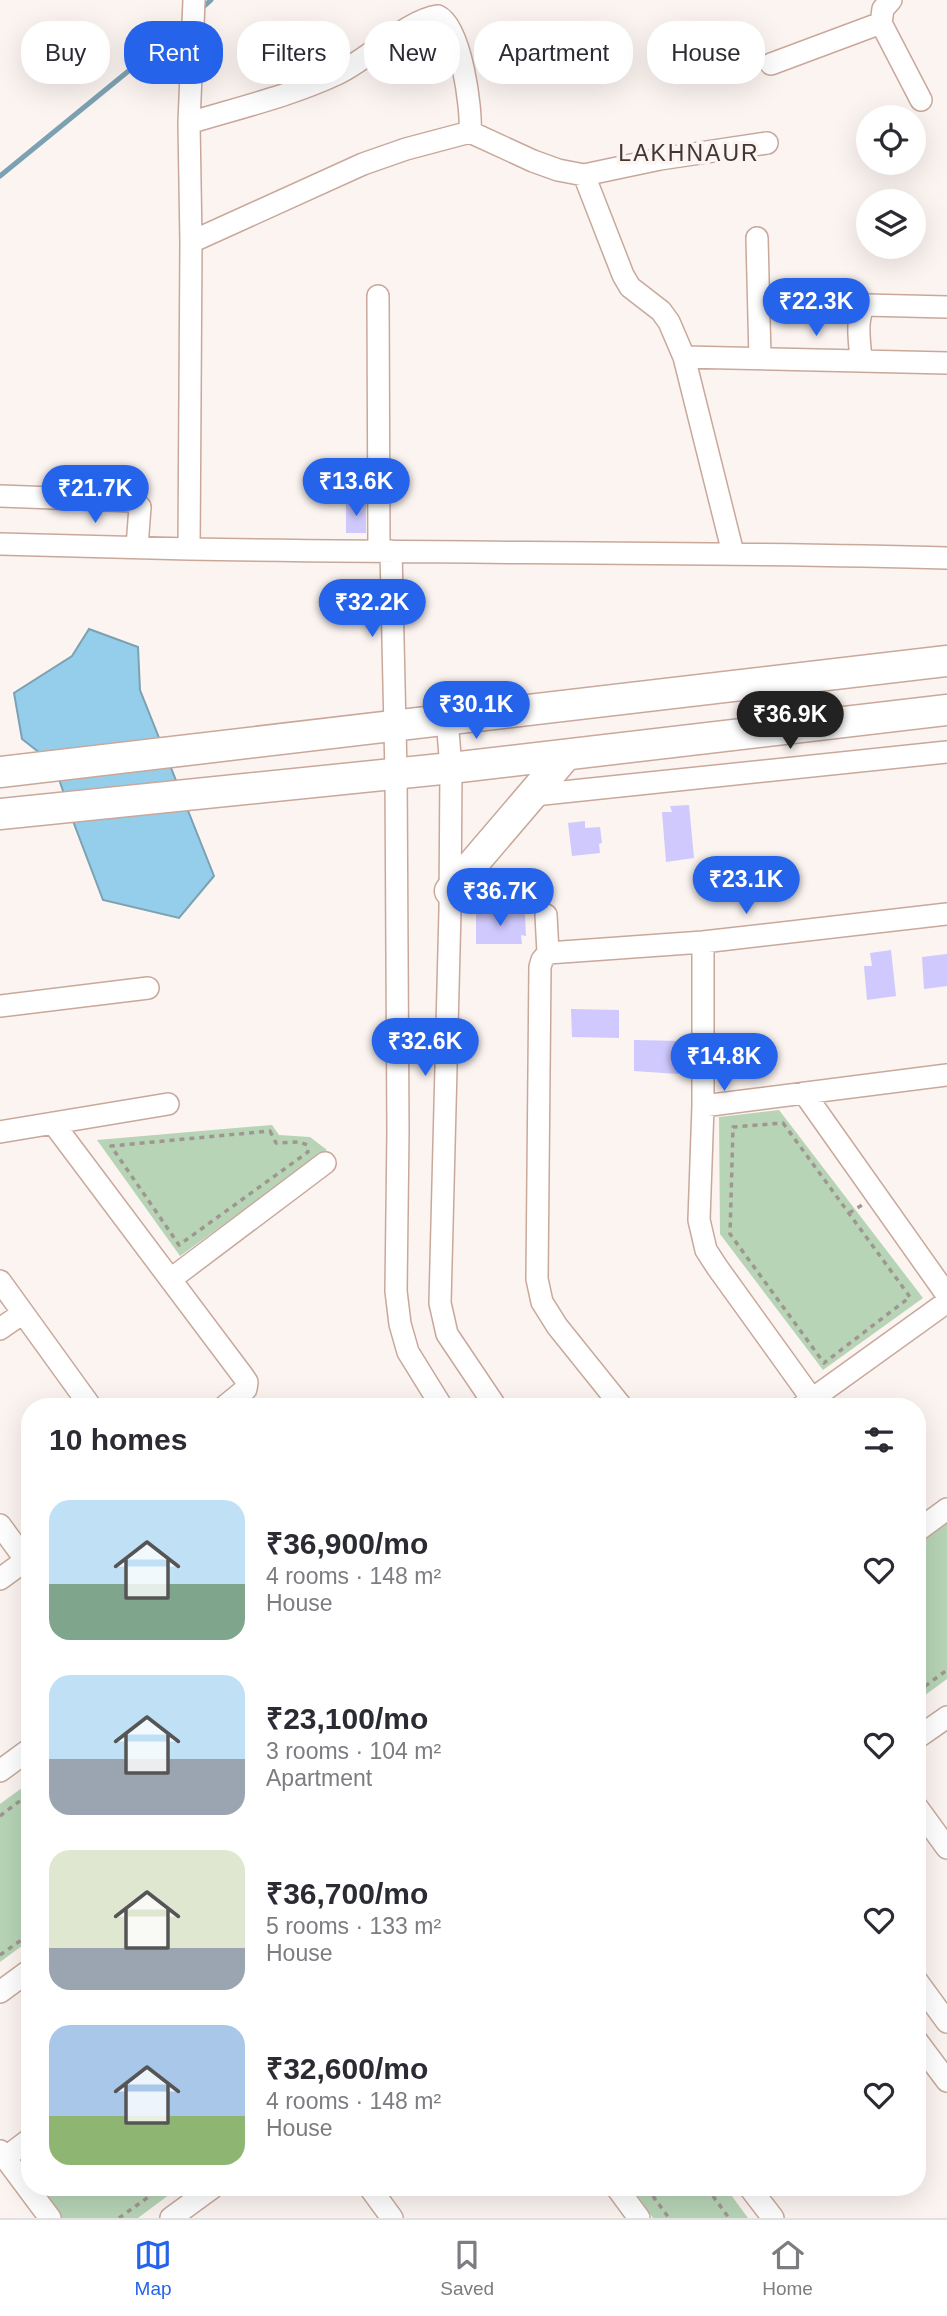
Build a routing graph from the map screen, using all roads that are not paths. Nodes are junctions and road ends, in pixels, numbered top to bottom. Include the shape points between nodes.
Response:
1 (194, 0) edge
2 (891, 0) edge
3 (881, 23) junction
4 (771, 64) dead end
5 (921, 100) dead end
6 (189, 123) junction
7 (470, 132) junction
8 (767, 143) dead end
9 (584, 175) junction
10 (757, 237) dead end
11 (191, 242) junction
12 (378, 296) dead end
13 (947, 307) edge
14 (684, 357) junction
15 (760, 358) junction
16 (861, 360) junction
17 (947, 363) edge
18 (0, 496) edge
19 (0, 544) edge
20 (137, 547) junction
21 (189, 548) junction
22 (385, 551) junction
23 (733, 553) junction
24 (947, 558) edge
25 (947, 661) edge
26 (947, 710) edge
27 (447, 719) junction
28 (395, 725) junction
29 (771, 731) junction
30 (947, 752) edge
31 (566, 755) junction
32 (451, 768) junction
33 (768, 769) junction
34 (0, 772) edge
35 (396, 774) junction
36 (534, 794) junction
37 (0, 814) edge
38 (450, 891) junction
39 (947, 914) edge
40 (546, 915) dead end
41 (703, 942) junction
42 (548, 953) junction
43 (148, 988) dead end
44 (0, 1006) edge
45 (947, 1075) edge
46 (804, 1093) junction
47 (168, 1104) dead end
48 (703, 1106) junction
49 (53, 1123) junction
50 (0, 1132) edge
51 (325, 1163) dead end
52 (171, 1279) junction
53 (0, 1281) edge
54 (947, 1295) edge
55 (947, 1302) edge
56 (23, 1313) junction
57 (0, 1329) edge
58 (84, 1398) edge
59 (238, 1398) edge
60 (436, 1398) edge
61 (490, 1398) edge
62 (615, 1398) edge
63 (803, 1398) edge
64 (813, 1398) edge
65 (947, 1509) edge
66 (926, 1524) edge
67 (0, 1525) edge
68 (21, 1554) edge
69 (21, 1567) edge
70 (0, 1579) edge
71 (947, 1717) edge
72 (926, 1732) edge
73 (21, 1756) edge
74 (0, 1772) edge
75 (926, 1819) edge
76 (947, 1848) edge
77 (21, 1977) edge
78 (0, 1992) edge
79 (926, 1993) edge
80 (947, 2022) edge
81 (926, 2053) edge
82 (947, 2081) edge
83 (21, 2144) edge
84 (2, 2154) edge
85 (21, 2179) edge
86 (34, 2196) edge
87 (201, 2196) edge
88 (376, 2196) edge
89 (623, 2196) edge
90 (756, 2196) edge
91 (50, 2218) edge
92 (171, 2218) edge
93 (392, 2218) edge
94 (639, 2218) edge
95 (773, 2218) edge

1 - 6 street
2 - 3 street via 883,9
3 - 4 street
3 - 5 street
6 - 7 street via 337,74 413,26 438,16 447,23 465,75
6 - 11 street
7 - 9 street via 533,161
7 - 11 street via 363,164
8 - 9 street
9 - 14 street via 623,275 630,287 661,311
10 - 15 street
11 - 21 street
12 - 22 street via 376,378
13 - 16 street via 865,305 860,311
14 - 15 street
14 - 23 street
15 - 16 street
16 - 17 street
18 - 20 street via 134,501 139,507
19 - 20 street
20 - 21 street
21 - 22 street
22 - 23 street
22 - 28 street
23 - 24 street
25 - 27 street
26 - 29 street
27 - 28 street
27 - 32 street
28 - 34 street
28 - 35 street
29 - 31 street
29 - 33 street
30 - 33 street
31 - 32 street
31 - 36 street
32 - 35 street
32 - 38 street
33 - 36 street
35 - 37 street
35 - 60 street via 396,1291 408,1352
36 - 38 street
38 - 61 street via 440,1303 447,1334
39 - 41 street
40 - 42 street
41 - 42 street
41 - 48 street
42 - 62 street via 540,967 537,1279 542,1302
43 - 44 street
45 - 46 street
46 - 48 street
46 - 54 street
47 - 49 street
48 - 63 street via 701,1236
49 - 50 street
49 - 52 street
51 - 52 street
52 - 59 street via 247,1382
53 - 56 street
55 - 64 street
56 - 57 street
56 - 58 street
65 - 66 street
67 - 68 street
69 - 70 street
71 - 72 street
73 - 74 street
75 - 76 street
77 - 78 street
79 - 80 street
81 - 82 street
83 - 84 street
84 - 85 street
86 - 91 street
87 - 92 street
88 - 93 street
89 - 94 street
90 - 95 street

